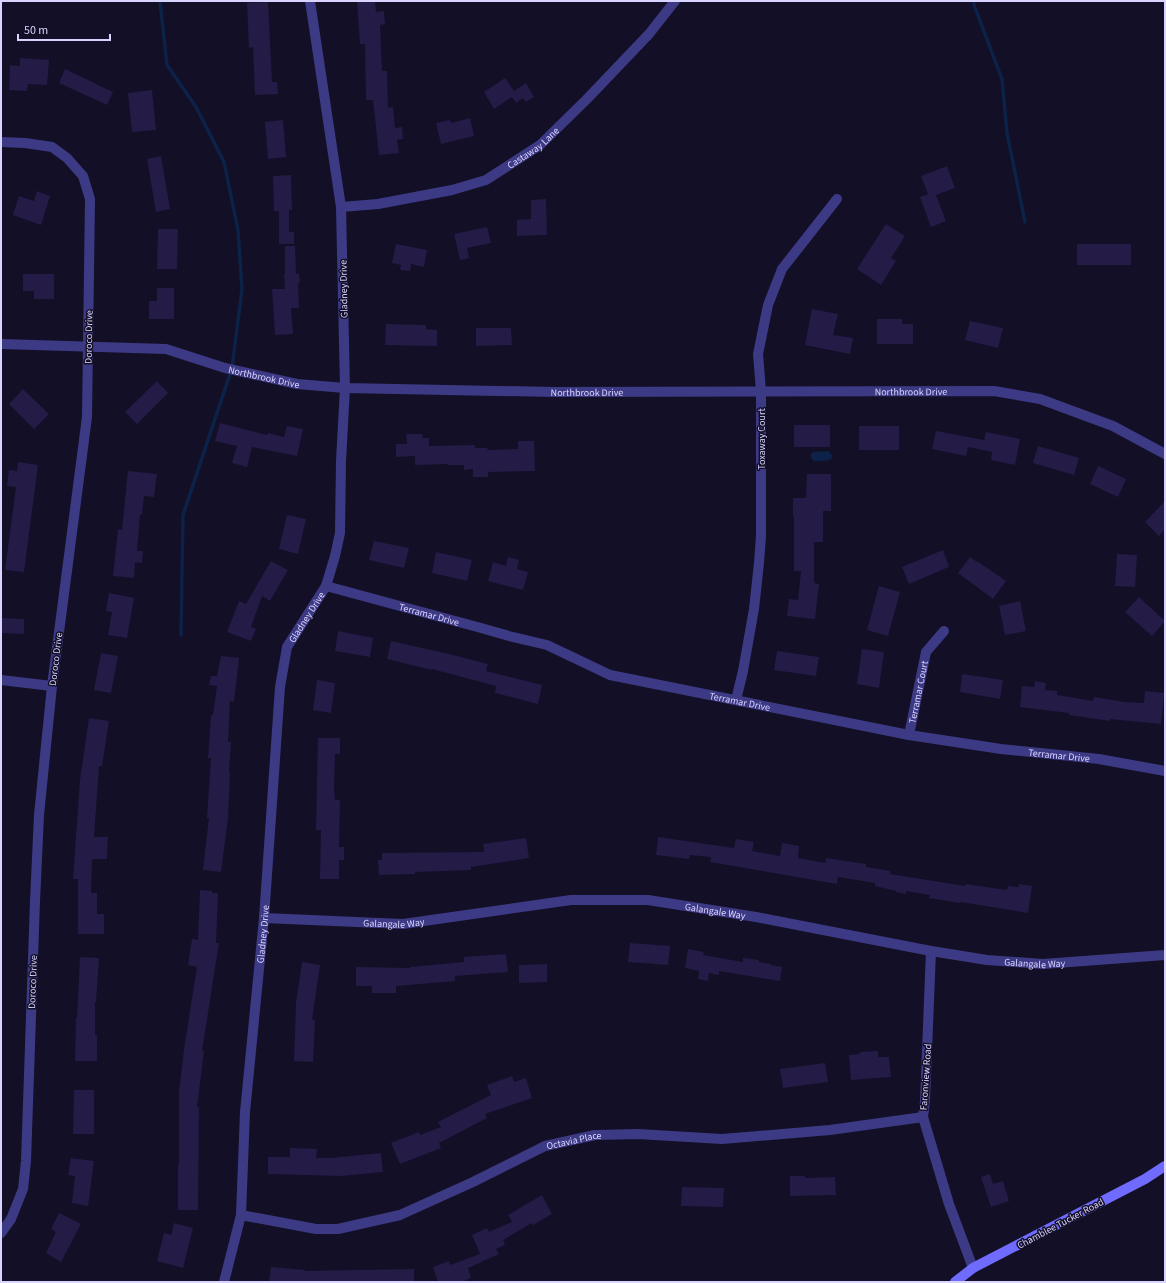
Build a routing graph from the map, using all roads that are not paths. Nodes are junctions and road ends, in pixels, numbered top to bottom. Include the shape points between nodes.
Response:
1 (310, 1) edge
2 (674, 1) edge
3 (1, 142) edge
4 (837, 199) dead end
5 (341, 207) junction
6 (1, 344) edge
7 (88, 346) junction
8 (345, 388) junction
9 (761, 391) junction
10 (1165, 454) edge
11 (326, 586) junction
12 (944, 631) dead end
13 (1, 680) edge
14 (52, 686) junction
15 (736, 700) junction
16 (909, 735) junction
17 (1165, 771) edge
18 (264, 918) junction
19 (932, 950) junction
20 (1165, 955) edge
21 (923, 1117) junction
22 (1165, 1166) edge
23 (241, 1215) junction
24 (1, 1232) edge
25 (973, 1268) junction
26 (224, 1282) edge
27 (955, 1282) edge

1 - 5 street, Gladney Drive
2 - 5 street, Castaway Lane via 649,34 540,145 486,180 452,190 386,203
3 - 7 street, Doroco Drive via 25,142 52,147 67,158 83,176 90,199
4 - 9 street, Toxaway Court via 782,269 768,305 758,354
5 - 8 street, Gladney Drive
6 - 7 street, Northbrook Drive
7 - 8 street, Northbrook Drive via 166,349 225,368 297,384
7 - 14 street, Doroco Drive via 87,416
8 - 9 street, Northbrook Drive via 556,392
8 - 11 street, Gladney Drive via 340,532
9 - 10 street, Northbrook Drive via 994,391 1040,399 1113,426
9 - 15 street, Toxaway Court via 759,563 754,609
11 - 15 street, Terramar Drive via 547,645 610,675
11 - 18 street, Gladney Drive via 287,647 280,687
12 - 16 street, Terramar Court via 926,652
13 - 14 street
14 - 24 street, Doroco Drive via 39,815 26,1161 23,1189 11,1219
15 - 16 street, Terramar Drive
16 - 17 street, Terramar Drive via 1001,749 1099,759
18 - 19 street, Galangale Way via 403,924 571,900 648,900
18 - 23 street, Gladney Drive via 245,1112
19 - 20 street, Galangale Way via 987,960 1043,964
19 - 21 street, Faronview Road
21 - 23 street, Octavia Place via 830,1130 722,1139 638,1134 595,1135 545,1146 400,1215 338,1229 316,1229
21 - 25 street, Faronview Road via 949,1204
22 - 25 main road, Chamblee Tucker Road via 1145,1179
23 - 26 street, Gladney Drive
25 - 27 main road, Chamblee Tucker Road

